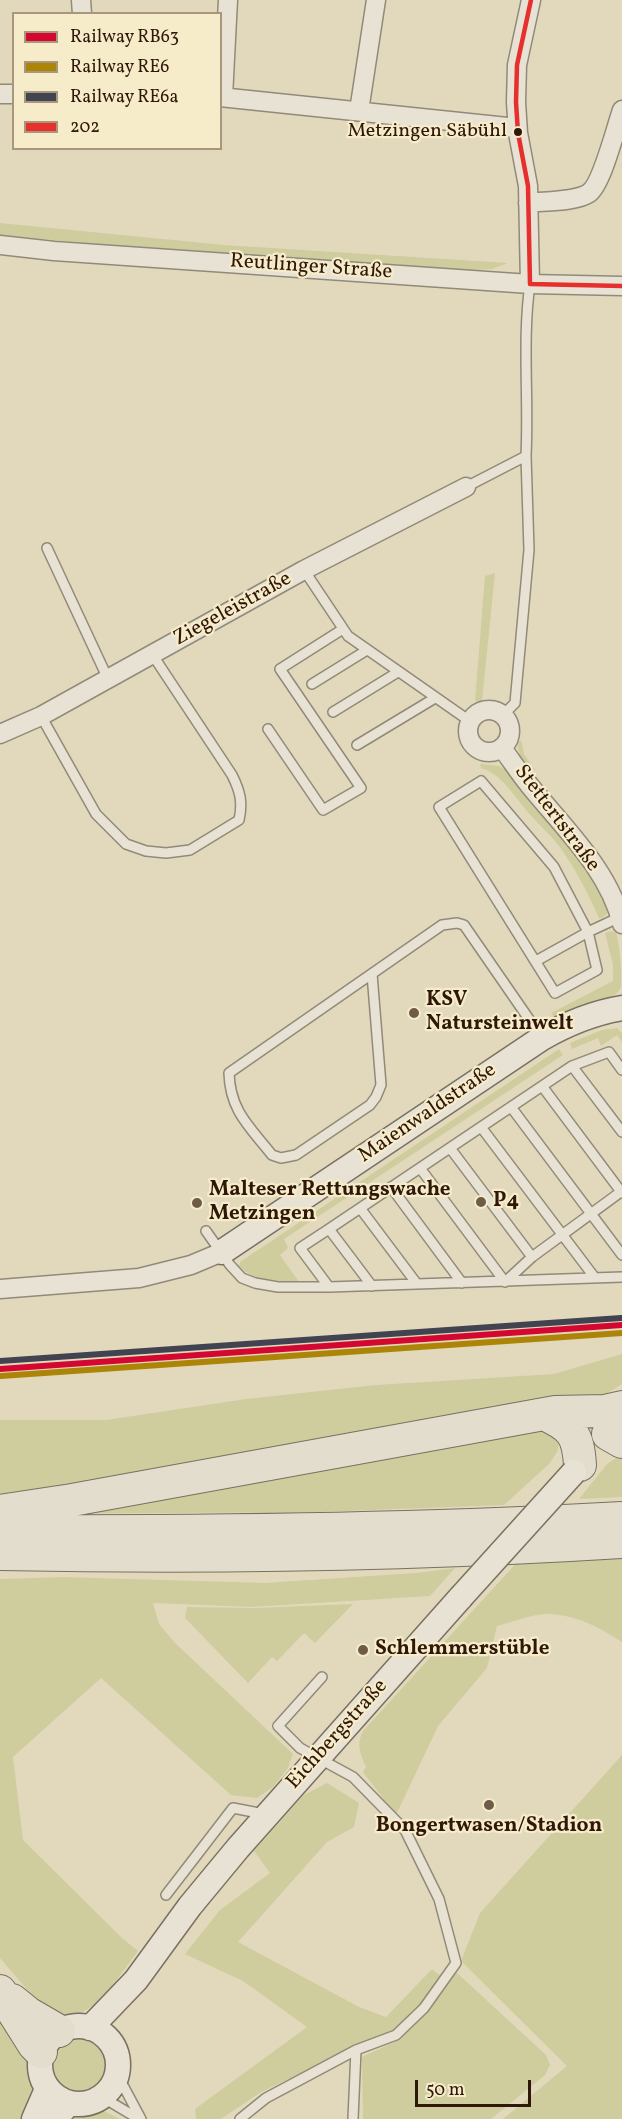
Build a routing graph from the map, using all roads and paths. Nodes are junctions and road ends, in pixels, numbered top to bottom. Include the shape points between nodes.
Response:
1 (228, 0) edge
2 (376, 0) edge
3 (531, 0) edge
4 (222, 97) edge
5 (622, 110) edge
6 (359, 111) junction
7 (518, 128) junction
8 (617, 139) edge
9 (528, 203) junction
10 (0, 245) edge
11 (530, 284) junction
12 (622, 286) edge
13 (526, 456) junction
14 (466, 486) joint
15 (47, 548) dead end
16 (304, 570) junction
17 (343, 629) junction
18 (367, 650) junction
19 (152, 654) junction
20 (398, 672) junction
21 (108, 679) junction
22 (312, 684) dead end
23 (435, 698) junction
24 (333, 712) dead end
25 (503, 715) junction
26 (41, 716) junction
27 (471, 722) junction
28 (268, 729) dead end
29 (0, 734) edge
30 (357, 745) dead end
31 (502, 748) junction
32 (621, 920) edge
33 (588, 932) junction
34 (536, 961) junction
35 (372, 974) junction
36 (622, 1008) edge
37 (542, 1038) junction
38 (572, 1066) junction
39 (622, 1070) edge
40 (542, 1086) junction
41 (511, 1107) junction
42 (481, 1127) junction
43 (622, 1132) edge
44 (450, 1148) junction
45 (420, 1168) junction
46 (391, 1187) junction
47 (622, 1192) edge
48 (360, 1208) junction
49 (591, 1214) junction
50 (329, 1229) junction
51 (206, 1231) dead end
52 (562, 1235) junction
53 (222, 1252) junction
54 (622, 1255) edge
55 (532, 1257) junction
56 (622, 1277) edge
57 (594, 1278) junction
58 (462, 1282) junction
59 (504, 1282) junction
60 (417, 1284) junction
61 (372, 1286) junction
62 (329, 1287) junction
63 (0, 1289) edge
64 (544, 1414) junction
65 (618, 1426) edge
66 (577, 1468) junction
67 (0, 1511) edge
68 (622, 1518) edge
69 (0, 1531) edge
70 (622, 1542) edge
71 (0, 1554) edge
72 (322, 1677) dead end
73 (318, 1756) junction
74 (267, 1815) junction
75 (166, 1895) dead end
76 (136, 1980) junction
77 (0, 1990) edge
78 (90, 2028) junction
79 (50, 2042) junction
80 (110, 2042) junction
81 (356, 2050) junction
82 (117, 2074) junction
83 (47, 2089) junction
84 (102, 2097) junction
85 (62, 2111) edge
86 (34, 2119) edge
87 (140, 2119) edge
88 (240, 2119) edge
89 (353, 2119) edge

1 - 4 street
2 - 6 street
3 - 7 street via 517,65
4 - 6 street
5 - 8 street
6 - 7 street
7 - 9 street
8 - 9 street via 591,192
9 - 11 street
10 - 11 street, Reutlinger Straße
11 - 12 street, Reutlinger Straße
11 - 13 lane via 526,311
13 - 14 lane
13 - 25 lane via 529,550 515,703
14 - 16 street, Ziegeleistraße
15 - 21 lane
16 - 17 lane
16 - 19 street, Ziegeleistraße
17 - 18 lane
17 - 28 lane via 280,669 361,788 323,810
18 - 20 lane
18 - 22 lane
19 - 21 street, Ziegeleistraße
19 - 26 lane via 241,792 238,820 190,850 166,853 126,844 96,814
20 - 23 lane
20 - 24 lane
21 - 26 street, Ziegeleistraße
23 - 27 lane
23 - 30 lane
25 - 27 street via 483,711
25 - 31 street, Stettertstraße via 510,734
26 - 29 street, Ziegeleistraße
27 - 31 street, Stettertstraße via 468,729 473,745 487,752
31 - 32 street, Stettertstraße via 585,851
32 - 33 lane
33 - 34 lane
33 - 34 lane via 597,970 555,993
33 - 34 lane via 554,867 481,781 439,807
35 - 35 lane via 229,1073 235,1108 272,1155 296,1155 376,1097 381,1085
35 - 37 lane via 442,925 464,925
36 - 37 main road, Maienwaldstraße via 574,1020
37 - 53 main road, Maienwaldstraße
38 - 39 lane via 609,1053
38 - 40 lane
38 - 43 lane
40 - 41 lane
40 - 47 lane
41 - 42 lane
41 - 49 lane
42 - 44 lane
42 - 52 lane
44 - 45 lane
44 - 55 lane
45 - 46 lane
45 - 59 lane
46 - 48 lane
46 - 58 lane
47 - 49 lane
48 - 50 lane
48 - 60 lane
49 - 52 lane
49 - 54 lane
50 - 61 lane
50 - 62 lane via 300,1248
51 - 53 lane
52 - 55 lane
52 - 57 lane
53 - 62 lane via 242,1278 255,1283
53 - 63 street, Maienwaldstraße via 191,1266 139,1278
55 - 59 lane
56 - 57 lane
57 - 59 lane
58 - 59 lane
58 - 60 lane
60 - 61 lane
61 - 62 lane
64 - 65 highway via 604,1410
64 - 66 highway via 561,1422 574,1436 579,1446
64 - 67 highway
65 - 66 main road, Eichbergstraße
66 - 73 main road, Eichbergstraße, bridge
68 - 69 highway via 388,1527
70 - 71 highway via 380,1552
72 - 73 lane via 278,1726 300,1748
73 - 74 main road, Eichbergstraße
73 - 81 lane via 353,1777 405,1830 439,1899 456,1963 424,2008 396,2035
74 - 75 lane via 233,1808
74 - 76 main road, Eichbergstraße via 195,1899
76 - 78 main road, Eichbergstraße
76 - 80 main road, Eichbergstraße
77 - 79 highway via 30,2038
78 - 79 main road via 80,2026
78 - 80 main road
79 - 83 main road via 39,2065
80 - 82 main road via 118,2063
81 - 88 lane via 266,2098
81 - 89 lane
82 - 84 main road
82 - 87 lane
83 - 85 main road via 57,2098
83 - 86 main road
84 - 85 main road
84 - 87 lane

